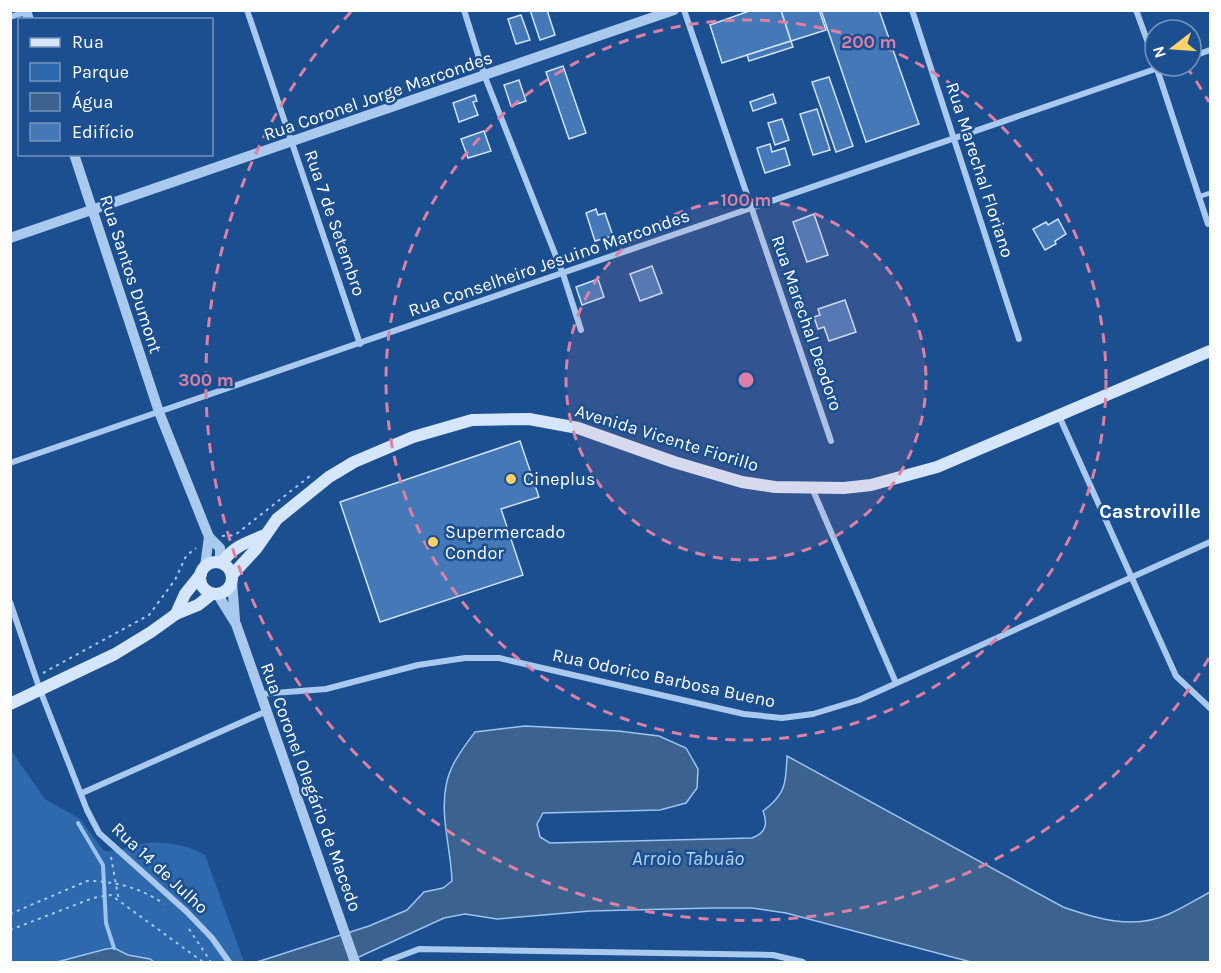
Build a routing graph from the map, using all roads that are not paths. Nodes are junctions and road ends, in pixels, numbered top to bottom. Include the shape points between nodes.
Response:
1 (247, 10) edge
2 (464, 10) edge
3 (674, 10) edge
4 (684, 10) edge
5 (912, 10) edge
6 (1136, 10) edge
7 (28, 13) edge
8 (10, 17) edge
9 (1143, 28) edge
10 (1143, 71) edge
11 (485, 77) junction
12 (1162, 78) edge
13 (954, 140) junction
14 (292, 142) junction
15 (75, 156) edge
16 (1210, 194) edge
17 (1198, 197) junction
18 (752, 209) junction
19 (92, 211) junction
20 (1208, 224) dead end
21 (10, 238) edge
22 (564, 274) junction
23 (580, 330) dead end
24 (1019, 339) dead end
25 (360, 344) junction
26 (1210, 351) edge
27 (159, 412) junction
28 (1058, 414) junction
29 (831, 441) dead end
30 (10, 463) edge
31 (812, 488) junction
32 (266, 535) junction
33 (209, 537) junction
34 (1210, 542) edge
35 (221, 562) junction
36 (203, 570) junction
37 (1132, 577) junction
38 (232, 579) junction
39 (215, 595) junction
40 (10, 602) edge
41 (176, 614) junction
42 (236, 624) junction
43 (896, 683) junction
44 (39, 690) junction
45 (261, 694) junction
46 (10, 704) edge
47 (1210, 708) edge
48 (267, 711) junction
49 (82, 792) junction
50 (229, 963) edge
51 (355, 963) edge
52 (385, 963) edge
53 (803, 963) edge

1 - 14 street, Rua 7 de Setembro
2 - 11 street
3 - 11 street, Rua Coronel Jorge Marcondes
4 - 18 street, Rua Marechal Deodoro
5 - 13 street, Rua Marechal Floriano
6 - 9 street
7 - 8 street
10 - 13 street, Rua Conselheiro Jesuino Marcondes
11 - 14 street, Rua Coronel Jorge Marcondes
11 - 22 street
12 - 17 street
13 - 18 street, Rua Conselheiro Jesuino Marcondes
13 - 24 street, Rua Marechal Floriano
14 - 19 street, Rua Coronel Jorge Marcondes
14 - 25 street, Rua 7 de Setembro
15 - 19 street, Rua Santos Dumont
16 - 17 lane
17 - 20 street
18 - 22 street, Rua Conselheiro Jesuino Marcondes
18 - 29 street, Rua Marechal Deodoro
19 - 21 street, Rua Coronel Jorge Marcondes
19 - 27 street, Rua Santos Dumont
22 - 23 street
22 - 25 street, Rua Conselheiro Jesuino Marcondes
25 - 27 street, Rua Conselheiro Jesuino Marcondes
26 - 28 main road, Avenida Vicente Fiorillo
27 - 30 street, Rua Conselheiro Jesuino Marcondes
27 - 33 street, Rua Santos Dumont
28 - 31 main road, Avenida Vicente Fiorillo via 937,467 880,484
28 - 37 street
31 - 32 main road, Avenida Vicente Fiorillo via 742,482 579,428 529,419 472,420 413,437 354,462 307,493 277,519
31 - 43 street
32 - 35 main road via 235,548
32 - 38 main road, Avenida Vicente Fiorillo
33 - 35 street, Rua Santos Dumont via 220,548
33 - 36 street
34 - 37 street, Rua Odorico Barbosa Bueno
35 - 36 main road via 210,563
35 - 38 main road via 228,567
36 - 39 main road via 201,584
36 - 41 main road
37 - 43 street, Rua Odorico Barbosa Bueno
37 - 47 street via 1176,676
38 - 39 main road via 227,591
38 - 42 street
39 - 41 main road
39 - 42 street
40 - 44 street, Rua 14 de Julho
41 - 44 main road via 115,654
42 - 45 street, Rua Coronel Olegário de Macedo
43 - 45 street, Rua Odorico Barbosa Bueno via 859,700 782,718 744,714 498,658 418,665 326,689
44 - 46 main road
44 - 49 street, Rua 14 de Julho
45 - 48 street, Rua Coronel Olegário de Macedo
48 - 49 street
48 - 51 street, Rua Coronel Olegário de Macedo
49 - 50 street, Rua 14 de Julho via 99,833 187,912
52 - 53 street via 419,949 773,955

